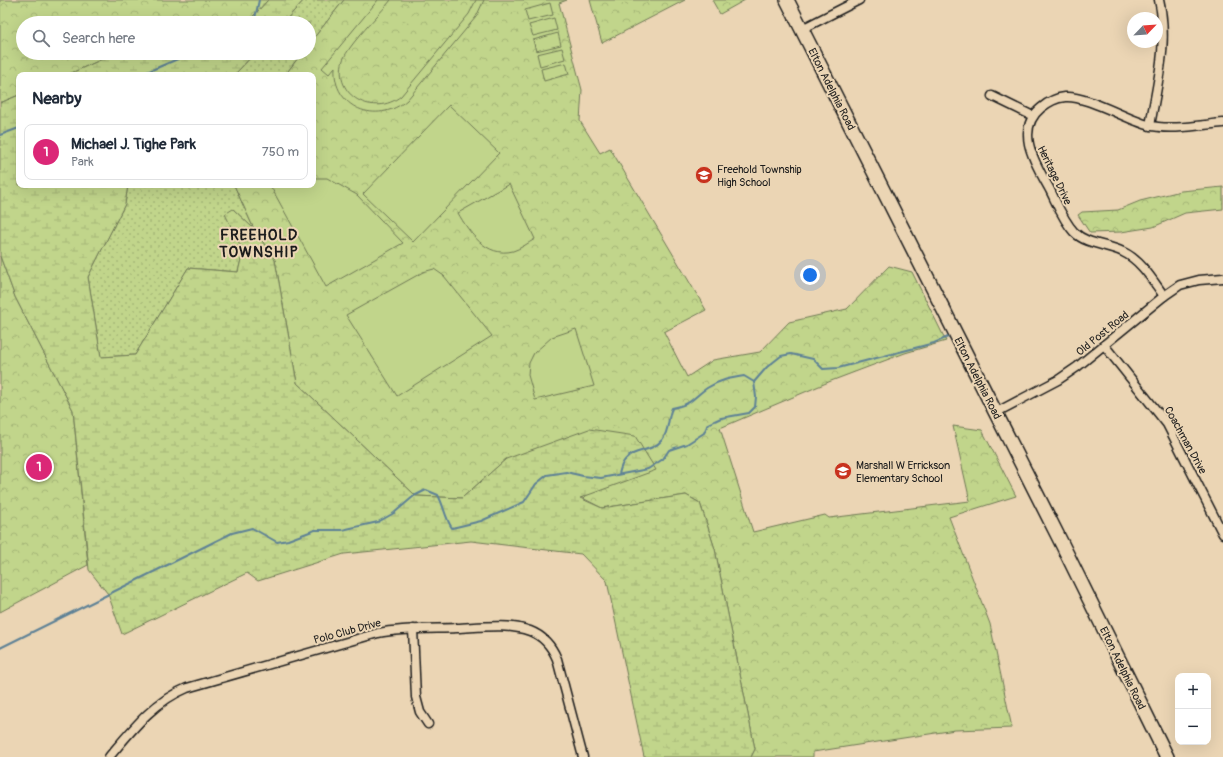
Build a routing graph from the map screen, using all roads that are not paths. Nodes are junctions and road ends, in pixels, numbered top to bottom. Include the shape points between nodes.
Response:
1 (787, 0) edge
2 (859, 0) edge
3 (1159, 0) edge
4 (802, 29) junction
5 (992, 96) dead end
6 (1033, 116) junction
7 (1223, 123) edge
8 (1150, 126) junction
9 (1223, 278) edge
10 (1164, 296) junction
11 (1104, 345) junction
12 (995, 412) junction
13 (1223, 534) edge
14 (413, 629) junction
15 (428, 724) dead end
16 (108, 757) edge
17 (583, 757) edge
18 (1167, 757) edge

1 - 4 main road, Elton Adelphia Road
2 - 4 street
3 - 8 street via 1164,30 1163,47
4 - 12 main road, Elton Adelphia Road
5 - 6 street
6 - 8 street via 1052,101 1066,97
6 - 10 street, Heritage Drive via 1028,136 1030,150 1067,224 1086,240 1131,257 1139,263
7 - 8 street
9 - 10 street, Old Post Road via 1180,285
10 - 11 street, Old Post Road
11 - 12 street, Old Post Road via 1058,380
11 - 13 street, Coachman Drive via 1167,424
12 - 18 main road, Elton Adelphia Road
14 - 15 street via 416,697 420,712
14 - 16 street, Polo Club Drive via 378,633 176,693 152,708
14 - 17 street, Polo Club Drive via 512,628 528,630 543,639 557,659

